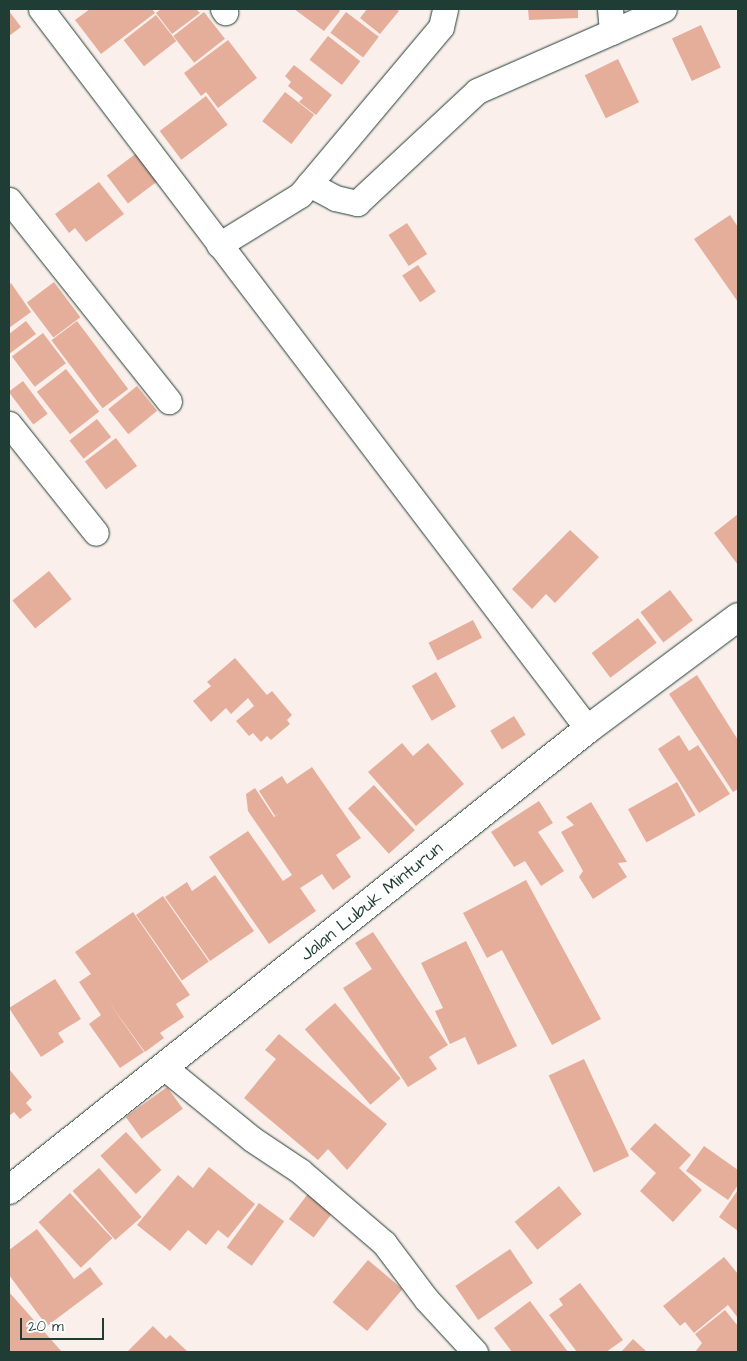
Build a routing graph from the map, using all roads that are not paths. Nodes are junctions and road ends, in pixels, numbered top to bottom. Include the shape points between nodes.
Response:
1 (41, 9) edge
2 (445, 9) edge
3 (664, 9) edge
4 (611, 20) edge
5 (309, 184) junction
6 (9, 200) edge
7 (219, 245) junction
8 (169, 401) dead end
9 (9, 424) edge
10 (96, 533) dead end
11 (737, 621) edge
12 (588, 729) junction
13 (165, 1068) junction
14 (9, 1190) edge
15 (475, 1352) edge

1 - 7 street
2 - 5 street via 442,28
3 - 4 street
4 - 5 street via 478,91 356,203 335,198
5 - 7 street via 300,195
6 - 8 street
7 - 12 street
9 - 10 street
11 - 12 street, Jalan Lubuk Minturun
12 - 13 street, Jalan Lubuk Minturun
13 - 14 street, Jalan Lubuk Minturun
13 - 15 street via 252,1139 300,1171 384,1243 427,1300

